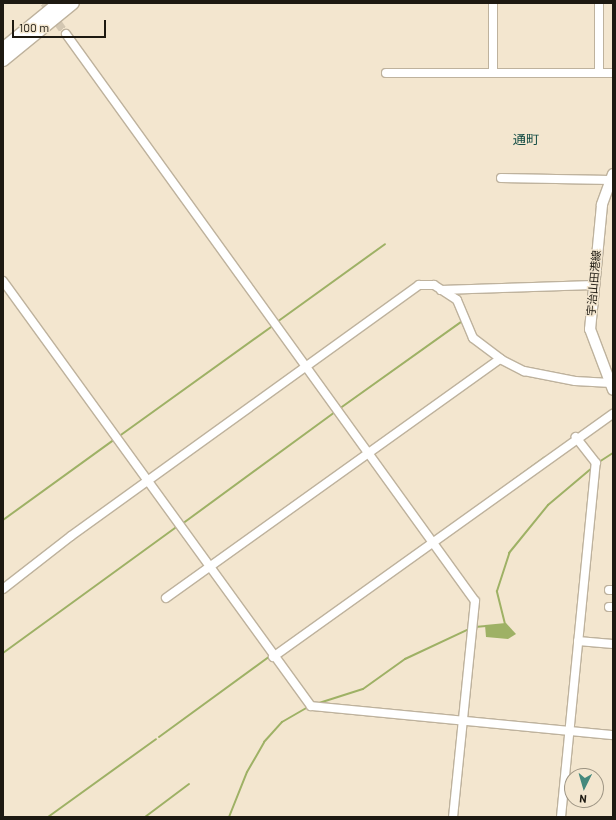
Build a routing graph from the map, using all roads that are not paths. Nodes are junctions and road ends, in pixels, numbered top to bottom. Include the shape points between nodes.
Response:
1 (59, 3) edge
2 (73, 3) edge
3 (493, 3) edge
4 (599, 3) edge
5 (66, 34) tunnel mouth
6 (3, 49) edge
7 (3, 60) edge
8 (598, 72) junction
9 (386, 73) dead end
10 (493, 73) junction
11 (613, 73) edge
12 (612, 177) edge
13 (501, 178) dead end
14 (609, 196) edge
15 (3, 281) edge
16 (594, 285) junction
17 (441, 290) junction
18 (500, 359) junction
19 (306, 368) junction
20 (611, 386) edge
21 (613, 414) edge
22 (576, 437) junction
23 (369, 455) junction
24 (147, 483) junction
25 (433, 544) junction
26 (210, 570) junction
27 (3, 589) edge
28 (166, 598) dead end
29 (578, 641) junction
30 (613, 644) edge
31 (273, 656) junction
32 (463, 720) junction
33 (568, 731) junction
34 (613, 735) edge
35 (453, 817) edge
36 (561, 817) edge

1 - 6 highway
2 - 7 highway
3 - 10 street
4 - 8 street
5 - 19 street
8 - 10 street
8 - 11 street
9 - 10 street
12 - 13 street
12 - 14 main road, 宇治山田港線
14 - 16 main road, 宇治山田港線
15 - 24 street
16 - 17 street
16 - 20 main road, 宇治山田港線 via 590,334
17 - 18 street via 460,303 473,338
17 - 19 street via 428,283 419,285
18 - 20 street via 524,371
18 - 23 street
19 - 23 street
19 - 24 street
21 - 22 street
22 - 25 street
22 - 29 street via 596,463
23 - 25 street
23 - 26 street
24 - 26 street
24 - 27 street
25 - 31 street
25 - 32 street via 475,601
26 - 28 street
26 - 31 street
29 - 30 street
29 - 33 street
31 - 32 street via 311,706
32 - 33 street
32 - 35 street
33 - 34 street
33 - 36 street

